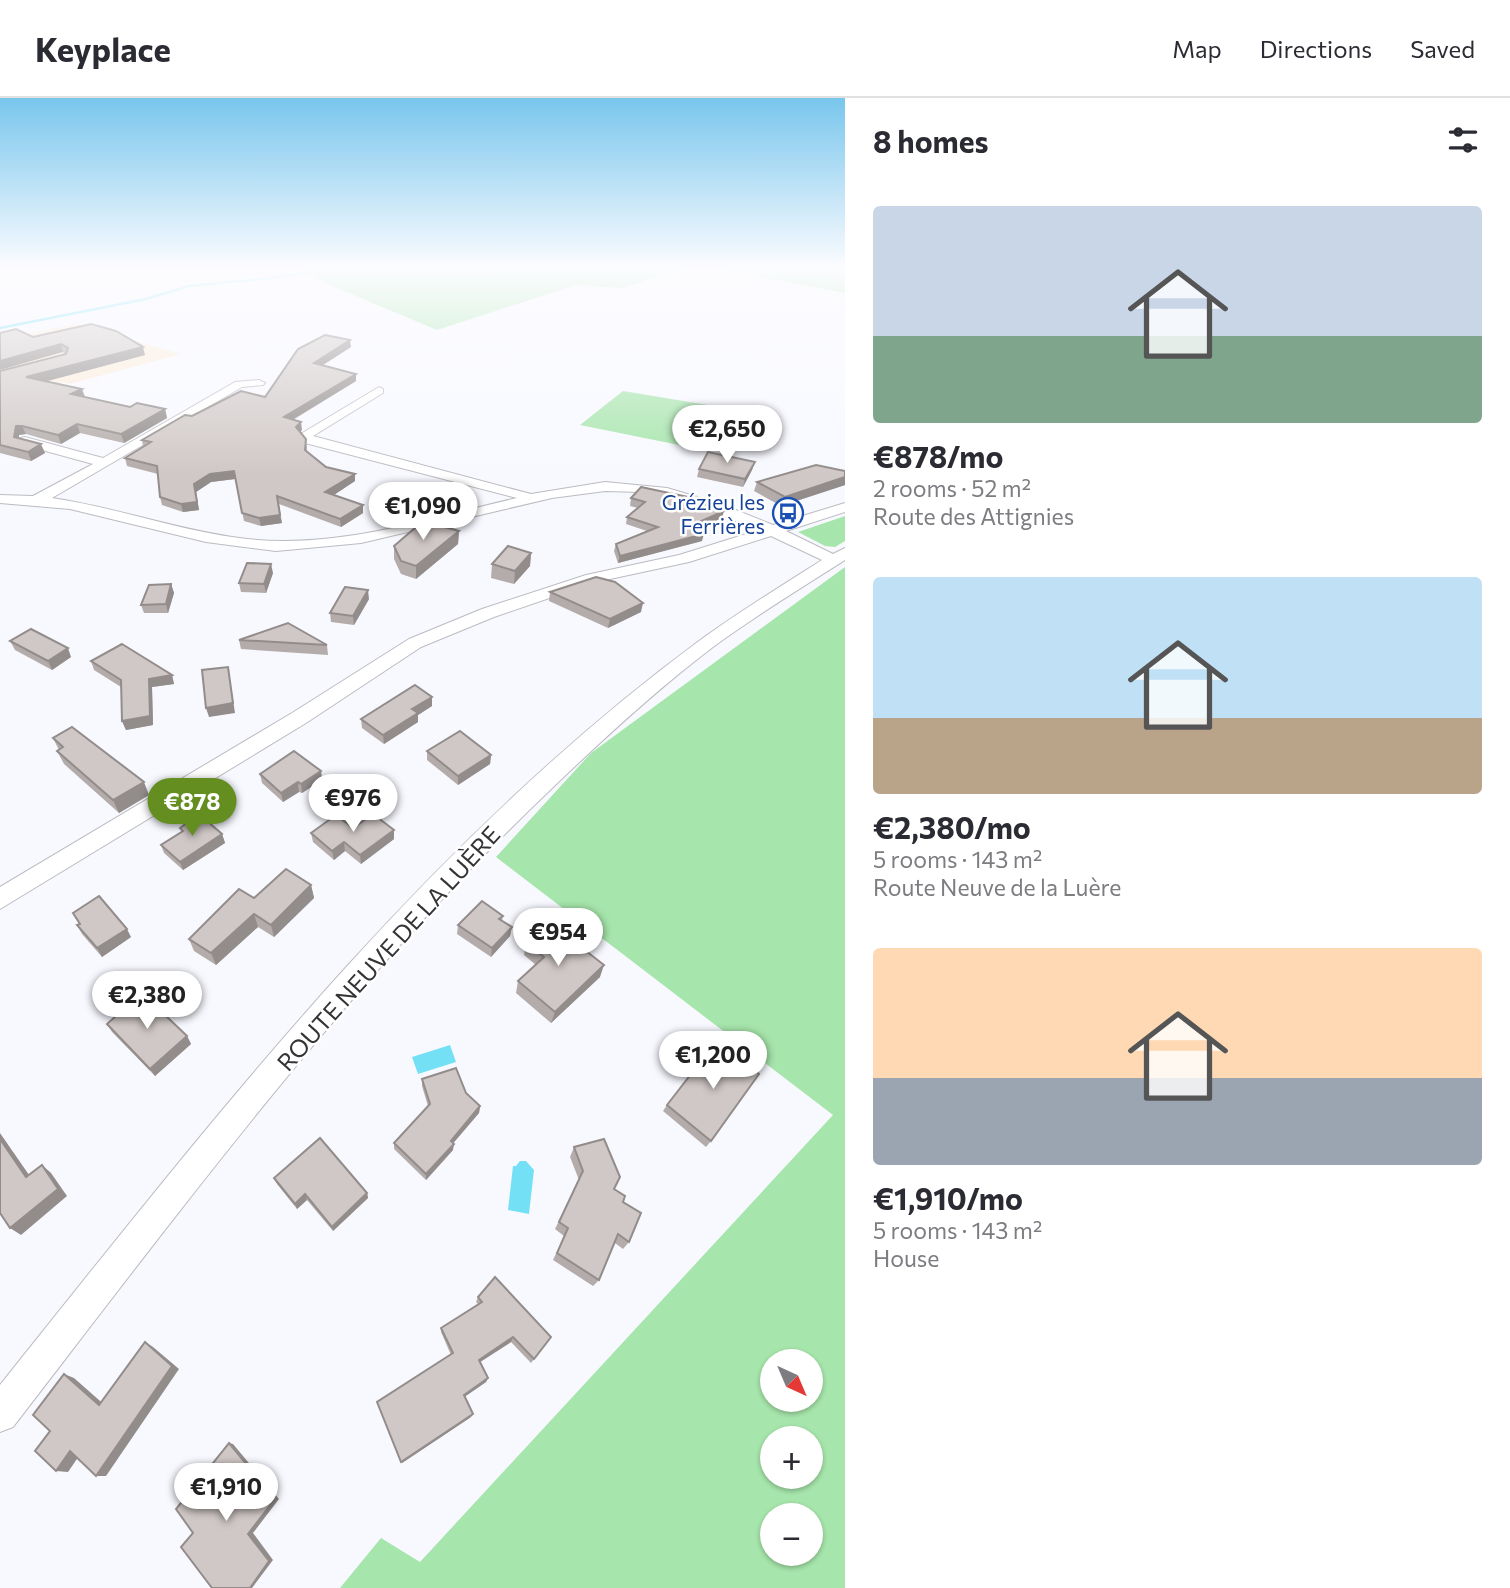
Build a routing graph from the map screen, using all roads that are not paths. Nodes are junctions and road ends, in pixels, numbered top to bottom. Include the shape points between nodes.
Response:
1 (259, 383) dead end
2 (379, 391) dead end
3 (25, 441) edge
4 (104, 463) junction
5 (0, 489) edge
6 (0, 499) edge
7 (38, 499) junction
8 (528, 499) junction
9 (845, 507) edge
10 (772, 530) junction
11 (840, 557) edge
12 (0, 899) edge
13 (0, 1414) edge

1 - 4 street via 239,384
2 - 8 street via 305,435
3 - 4 street
4 - 7 street
5 - 7 street
6 - 7 street
7 - 8 street via 190,534 274,546 326,545
8 - 10 street via 598,486 639,487 701,501
9 - 10 street
10 - 11 street
10 - 12 street via 682,559 592,578 415,643
11 - 13 street, ROUTE NEUVE DE LA LUÈRE via 688,657 507,817 346,987

